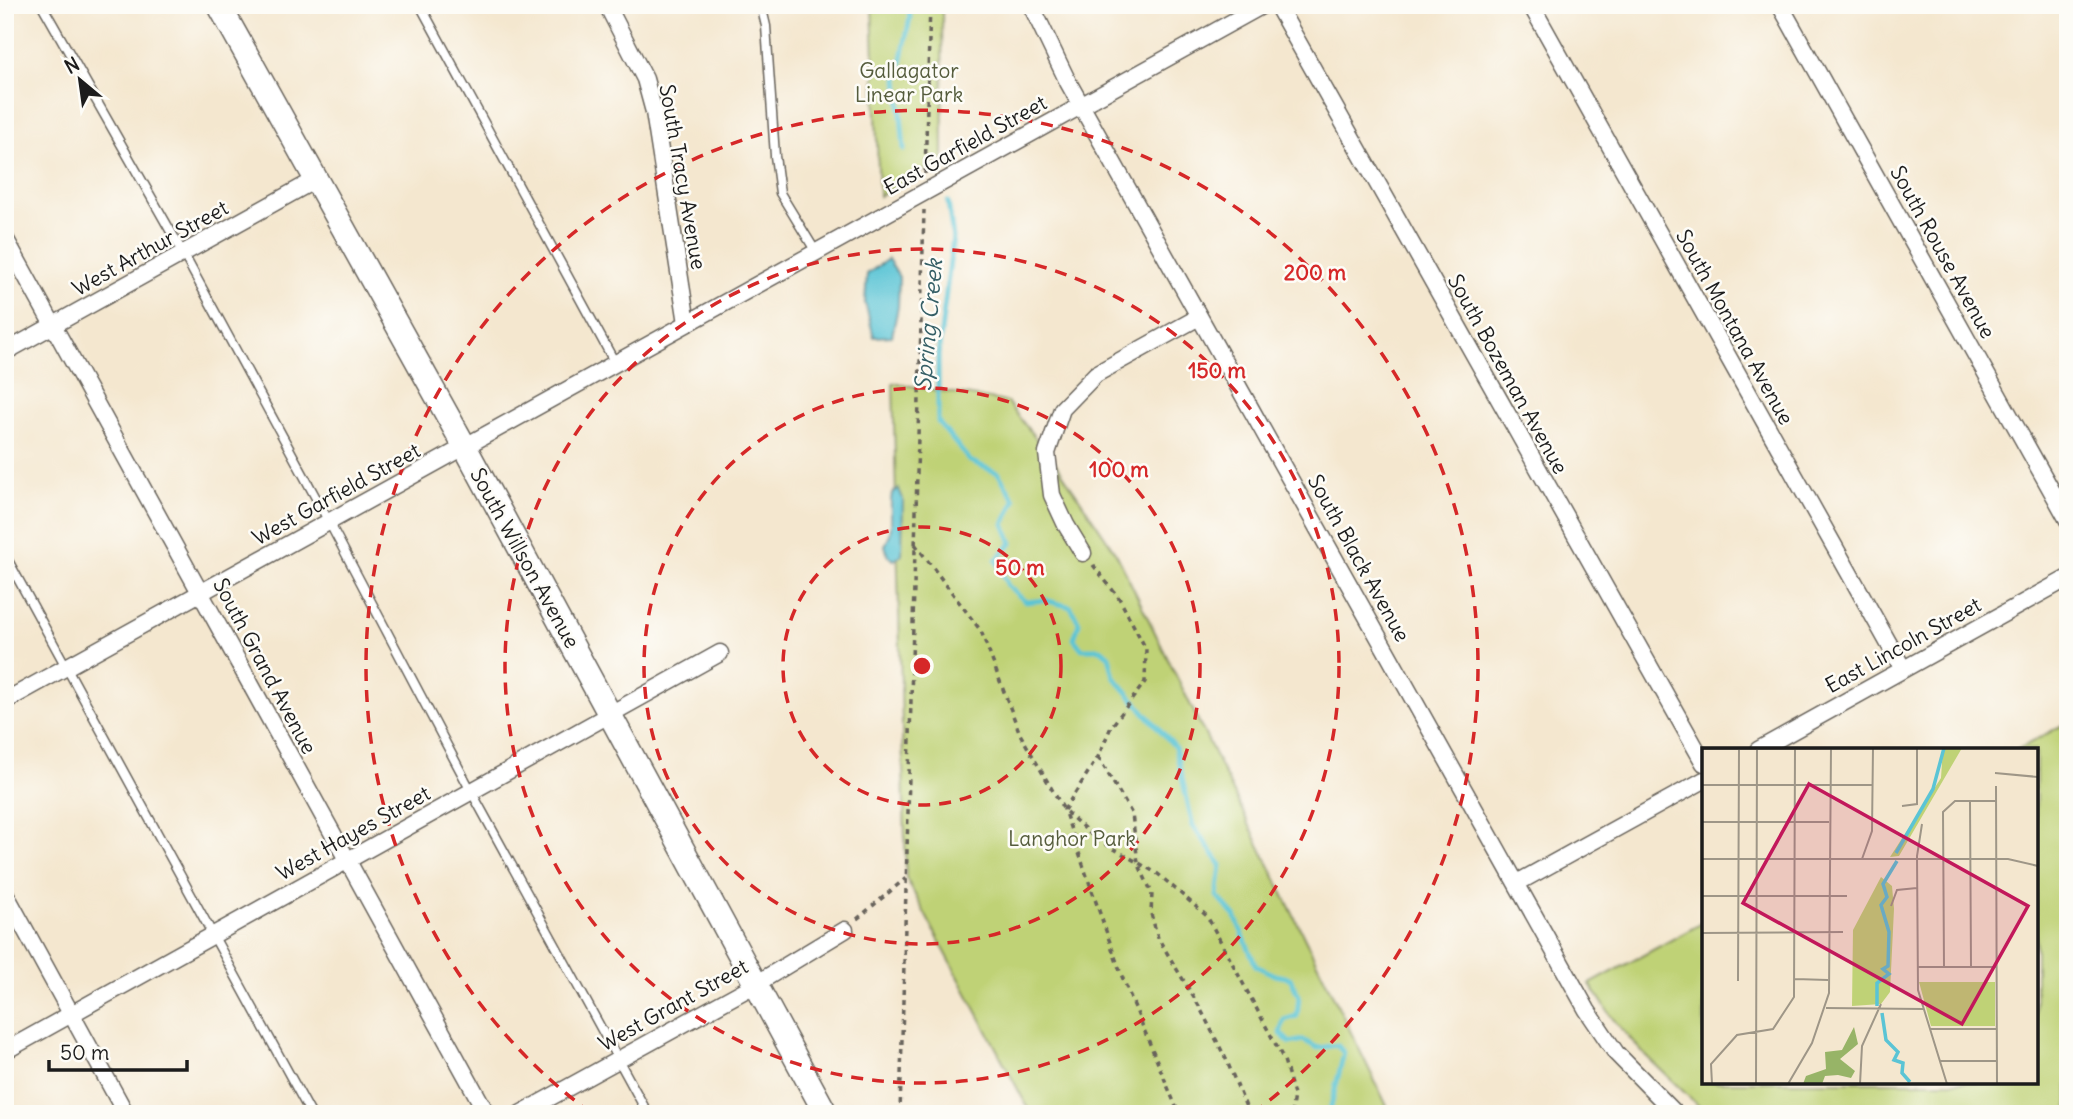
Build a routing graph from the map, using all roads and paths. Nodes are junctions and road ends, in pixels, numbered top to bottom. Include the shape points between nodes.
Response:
1 (42, 5) edge
2 (219, 5) edge
3 (420, 5) edge
4 (607, 5) edge
5 (761, 5) edge
6 (930, 5) edge
7 (1031, 5) edge
8 (1263, 5) edge
9 (1277, 5) edge
10 (1531, 5) edge
11 (1780, 5) edge
12 (1080, 106) junction
13 (315, 180) junction
14 (925, 192) junction
15 (5, 238) edge
16 (816, 252) junction
17 (183, 253) junction
18 (1199, 317) junction
19 (687, 323) junction
20 (54, 325) junction
21 (5, 352) edge
22 (615, 363) junction
23 (465, 447) junction
24 (2068, 520) edge
25 (329, 522) junction
26 (915, 544) junction
27 (1083, 553) joint
28 (5, 555) edge
29 (2068, 578) edge
30 (201, 593) junction
31 (720, 653) dead end
32 (67, 667) junction
33 (1903, 669) junction
34 (5, 701) edge
35 (611, 714) junction
36 (1762, 748) edge
37 (1098, 757) junction
38 (1702, 759) edge
39 (1702, 781) edge
40 (471, 791) junction
41 (1064, 810) junction
42 (346, 861) junction
43 (1138, 863) junction
44 (906, 878) junction
45 (1517, 883) junction
46 (5, 893) edge
47 (845, 930) joint
48 (214, 935) junction
49 (756, 984) junction
50 (72, 1014) junction
51 (5, 1051) edge
52 (619, 1060) junction
53 (126, 1114) edge
54 (311, 1114) edge
55 (487, 1114) edge
56 (520, 1114) edge
57 (648, 1114) edge
58 (826, 1114) edge
59 (900, 1114) edge
60 (1180, 1114) edge
61 (1249, 1114) edge
62 (1291, 1114) edge
63 (1676, 1114) edge

1 - 17 lane
2 - 13 main road, South Willson Avenue
3 - 22 lane
4 - 19 street, South Tracy Avenue via 645,79 654,112
5 - 16 lane via 780,193
6 - 14 path
7 - 12 street, South Black Avenue
8 - 12 street, East Garfield Street
9 - 38 street, South Bozeman Avenue
10 - 33 street, South Montana Avenue
11 - 24 street, South Rouse Avenue
12 - 14 street, East Garfield Street
12 - 18 street, South Black Avenue
13 - 17 street, West Arthur Street
13 - 23 main road, South Willson Avenue
14 - 16 street, East Garfield Street
14 - 26 path
15 - 20 street, South Grand Avenue
16 - 19 street, East Garfield Street
17 - 20 street, West Arthur Street
17 - 25 lane
18 - 27 street via 1096,374 1062,409 1047,453 1052,495
18 - 45 street, South Black Avenue
19 - 22 street, West Garfield Street
20 - 21 street, West Arthur Street
20 - 30 street, South Grand Avenue
22 - 23 street, West Garfield Street
23 - 25 street, West Garfield Street
23 - 35 main road, South Willson Avenue
25 - 30 street, West Garfield Street
25 - 40 lane
26 - 41 path via 981,631 1020,734
26 - 44 path
27 - 37 path via 1119,598 1146,649 1145,682 1111,727
28 - 32 lane
29 - 33 street, East Lincoln Street
30 - 32 street, West Garfield Street
30 - 42 street, South Grand Avenue
31 - 35 street, West Hayes Street
32 - 34 street, West Garfield Street
32 - 48 lane
33 - 36 street, East Lincoln Street
35 - 40 street, West Hayes Street
35 - 49 main road, South Willson Avenue
37 - 41 path
37 - 43 path via 1132,814
39 - 45 street
40 - 42 street, West Hayes Street
40 - 52 lane
41 - 43 path via 1095,838
41 - 60 path via 1121,974
42 - 48 street, West Hayes Street
42 - 55 street, South Grand Avenue
43 - 61 path via 1152,893 1151,914 1158,938 1199,1006
43 - 62 path via 1207,916 1284,1060 1294,1095
44 - 47 path
44 - 59 path
45 - 63 street, South Black Avenue via 1616,1053
46 - 50 street
47 - 49 street, West Grant Street
48 - 50 street, West Hayes Street
48 - 54 lane
49 - 52 street, West Grant Street
49 - 58 main road, South Willson Avenue
50 - 51 street, West Hayes Street
50 - 53 street
52 - 56 street, West Grant Street
52 - 57 lane

